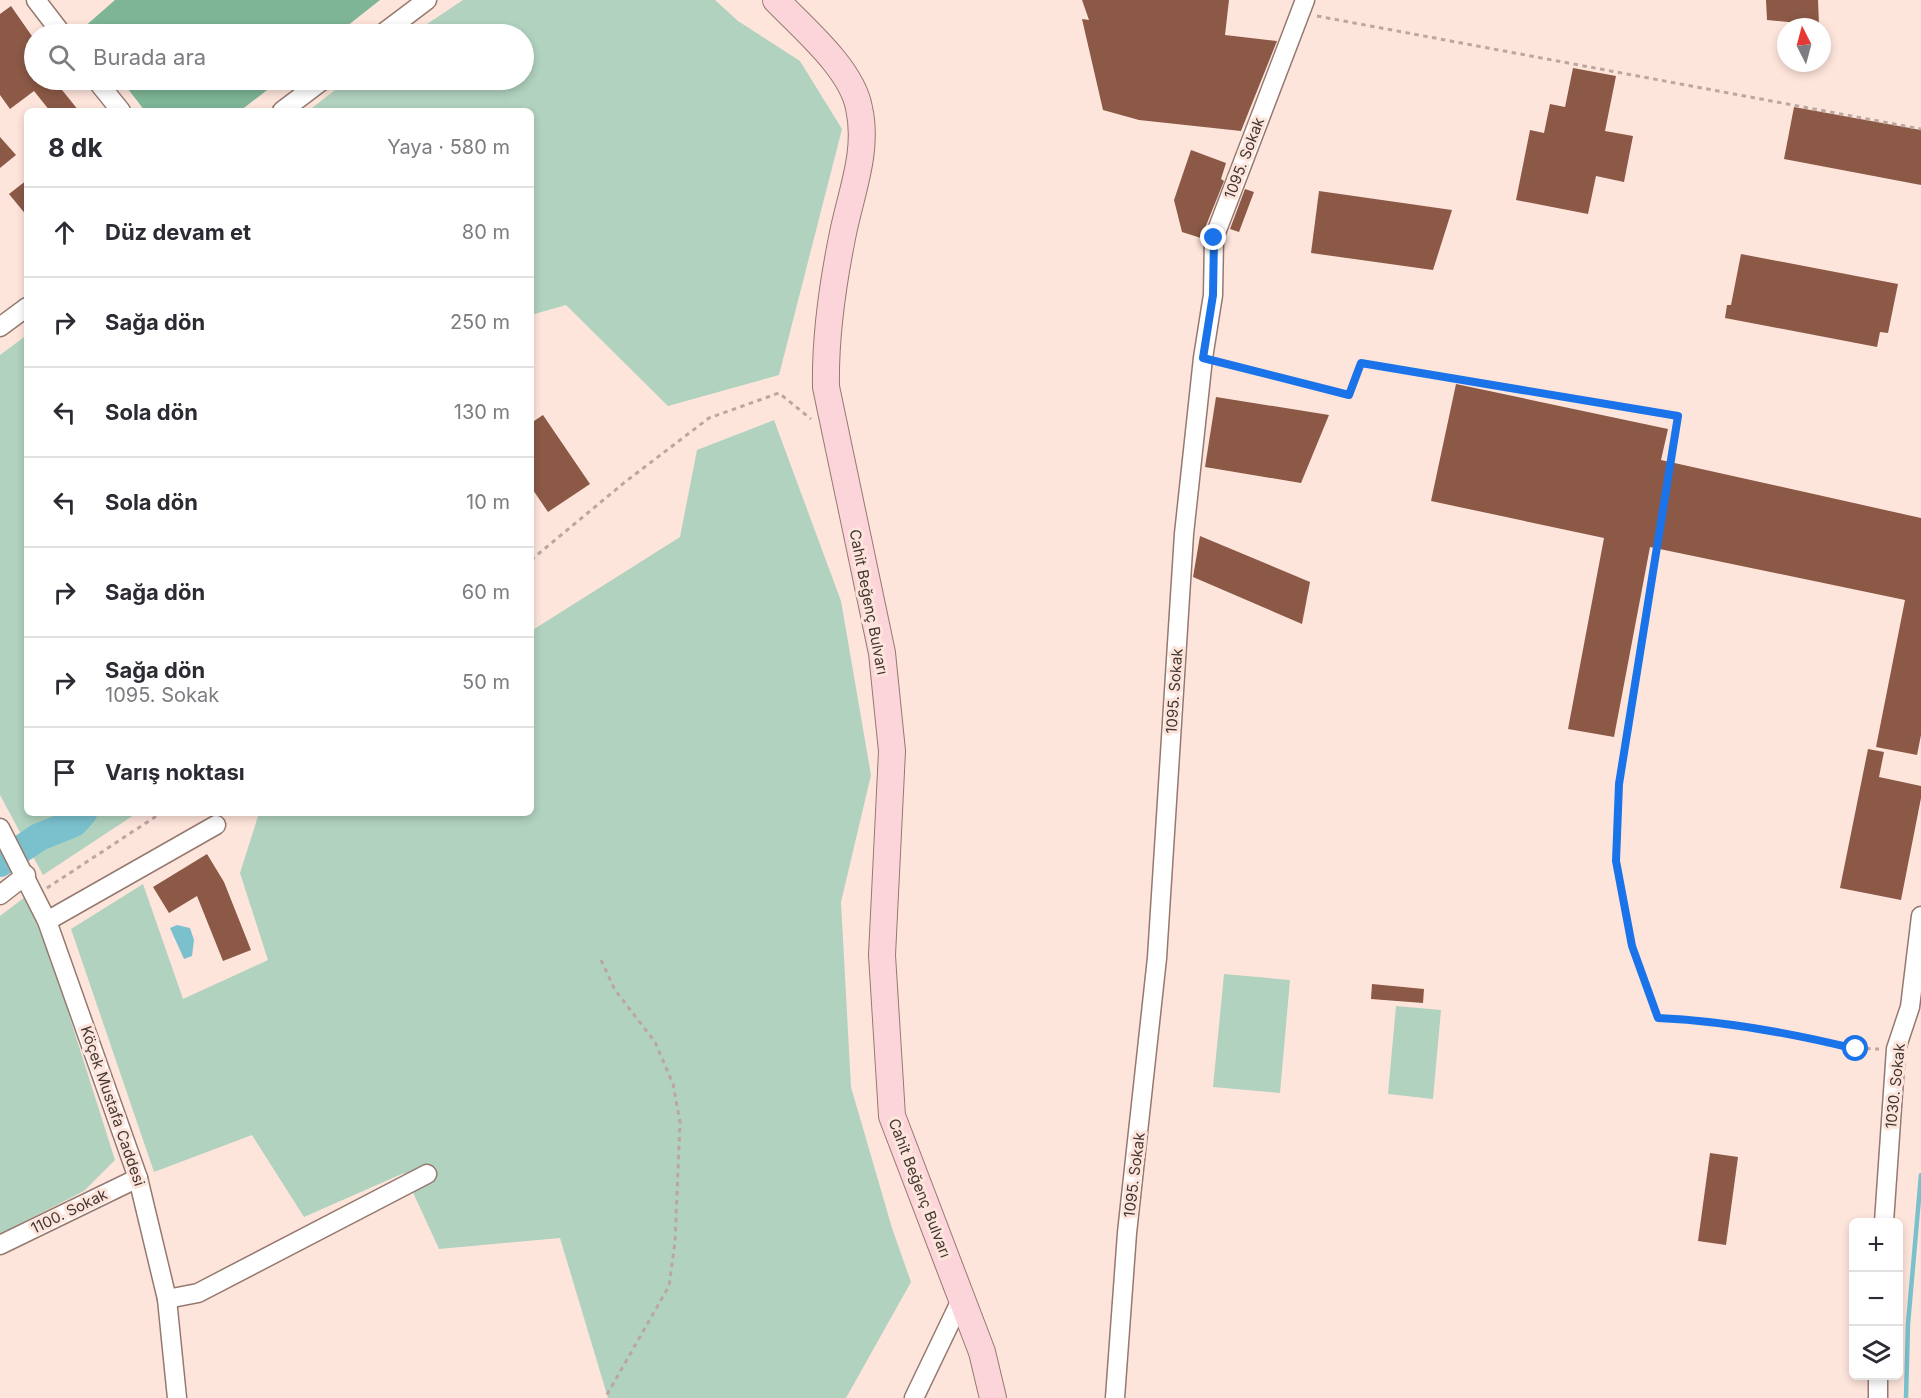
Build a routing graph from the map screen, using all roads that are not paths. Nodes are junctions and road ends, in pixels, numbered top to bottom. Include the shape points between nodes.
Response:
1 (36, 0) edge
2 (427, 0) edge
3 (776, 0) edge
4 (1303, 6) edge
5 (54, 24) edge
6 (395, 24) edge
7 (104, 90) edge
8 (310, 90) edge
9 (119, 108) edge
10 (286, 108) edge
11 (24, 309) edge
12 (0, 327) edge
13 (216, 825) dead end
14 (3, 832) edge
15 (26, 875) junction
16 (0, 895) edge
17 (1921, 916) edge
18 (47, 921) junction
19 (427, 1174) dead end
20 (138, 1178) junction
21 (1884, 1218) edge
22 (0, 1245) edge
23 (962, 1298) junction
24 (167, 1299) junction
25 (1878, 1380) edge
26 (177, 1398) edge
27 (914, 1398) edge
28 (984, 1398) edge
29 (993, 1398) edge
30 (1115, 1398) edge
31 (1878, 1398) edge

1 - 5 street
2 - 6 street
3 - 23 main road, Cahit Beğenç Bulvarı via 825,50 846,78 859,106 862,155 842,237 825,343 826,387 882,653 892,750 882,955 892,1116
4 - 30 street, 1095. Sokak via 1214,238 1213,295 1184,534 1157,958 1127,1233
7 - 9 street
8 - 10 street
11 - 12 street
13 - 18 street
14 - 15 street, Köçek Mustafa Caddesi
15 - 16 street
15 - 18 street, Köçek Mustafa Caddesi
17 - 21 street, 1030. Sokak via 1910,1007 1896,1049
18 - 20 street, Köçek Mustafa Caddesi
19 - 24 street via 198,1293
20 - 22 street, 1100. Sokak
20 - 24 street, Köçek Mustafa Caddesi
23 - 27 street
23 - 28 main road, Cahit Beğenç Bulvarı
23 - 29 main road, Cahit Beğenç Bulvarı via 982,1352
24 - 26 street, Köçek Mustafa Caddesi
25 - 31 street

